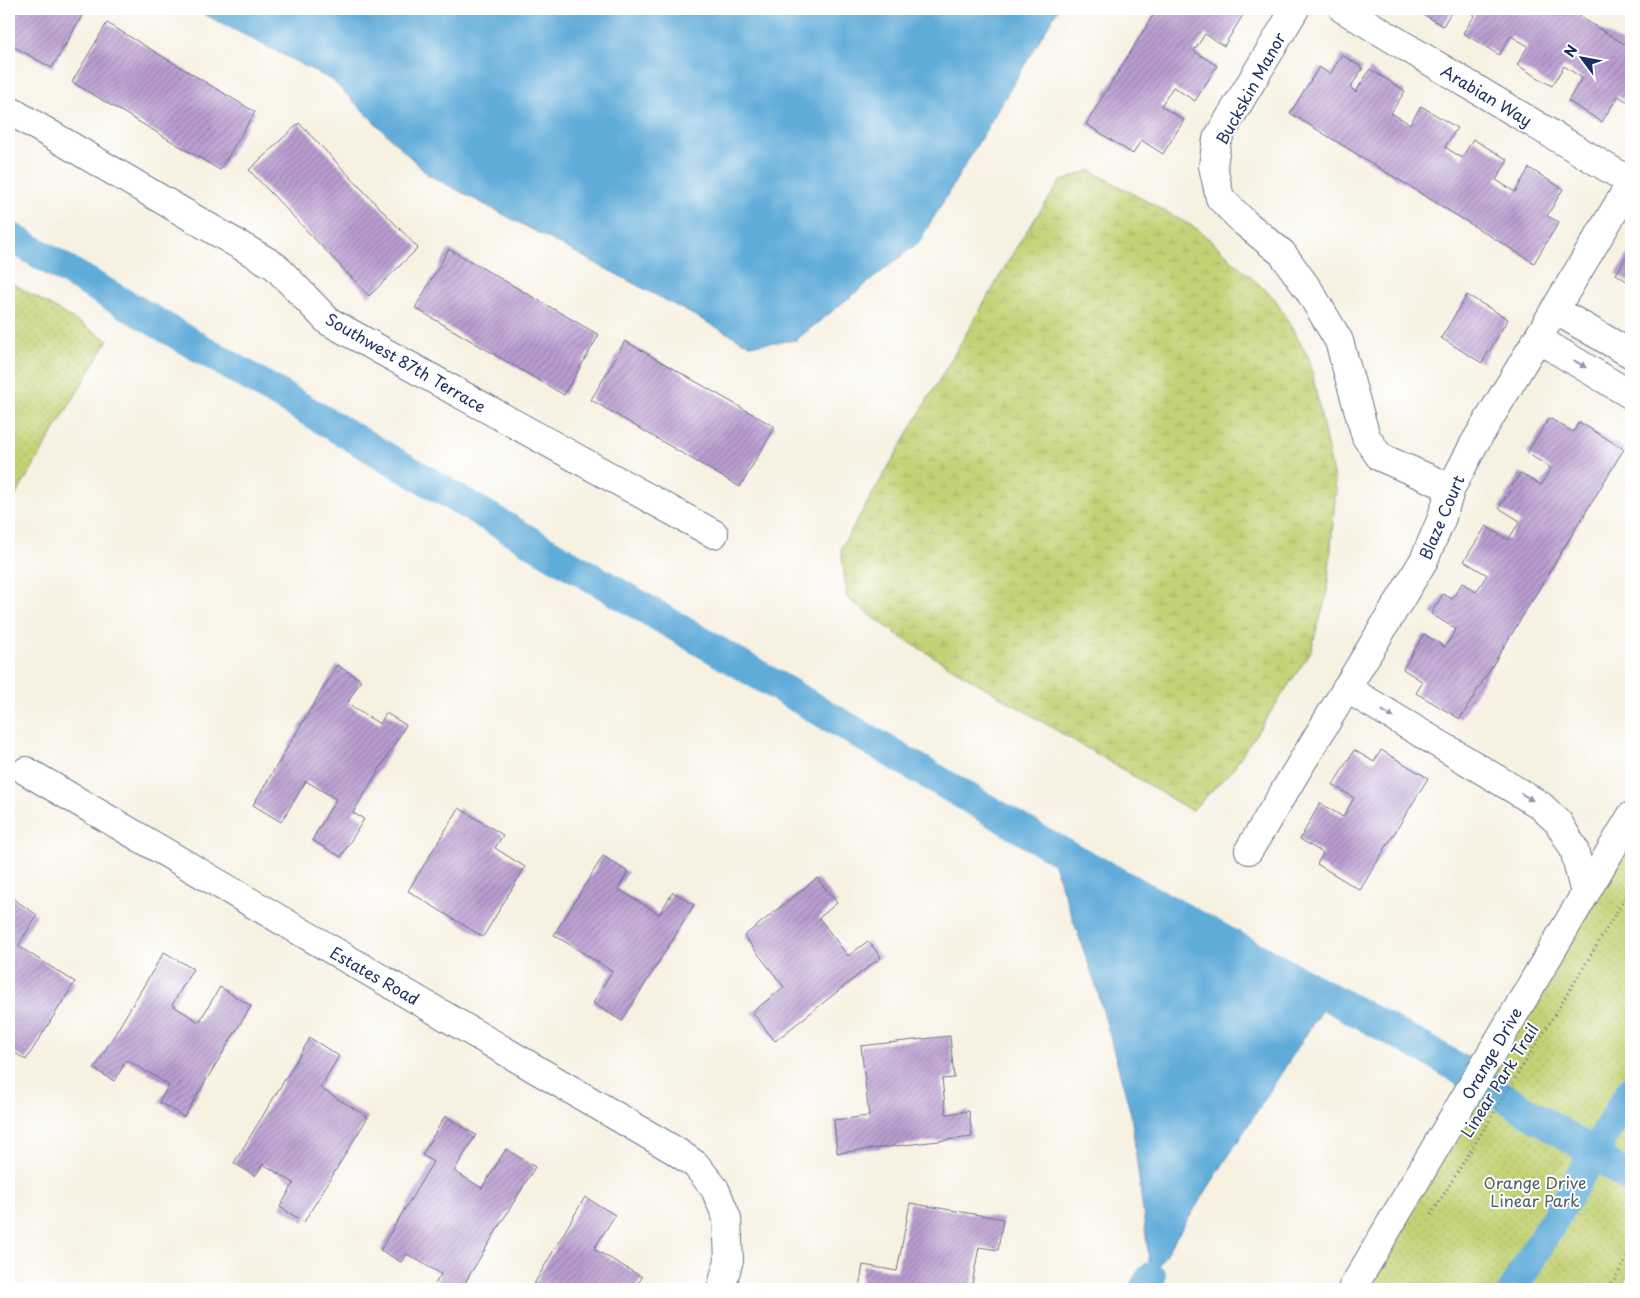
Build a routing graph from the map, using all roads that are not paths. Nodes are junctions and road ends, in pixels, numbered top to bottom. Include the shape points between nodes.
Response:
1 (1295, 9) edge
2 (1343, 9) edge
3 (9, 110) edge
4 (1631, 182) edge
5 (1555, 310) junction
6 (1538, 339) junction
7 (1631, 354) edge
8 (1631, 395) edge
9 (1452, 488) junction
10 (714, 534) dead end
11 (1346, 688) junction
12 (26, 771) dead end
13 (1631, 816) edge
14 (1249, 850) dead end
15 (1585, 894) junction
16 (720, 1289) edge
17 (1352, 1289) edge

1 - 9 street, Buckskin Manor via 1217,139 1212,166 1220,198 1282,253 1310,292 1339,341 1366,437 1380,457
2 - 4 street, Arabian Way
3 - 10 street, Southwest 87th Terrace via 275,266 328,321
4 - 5 street, Blaze Court
5 - 6 street, Blaze Court
5 - 7 street
6 -> 8 street
6 - 9 street, Blaze Court via 1474,444
9 - 11 street, Blaze Court via 1424,560
11 - 14 street, Blaze Court
11 -> 15 street via 1540,805 1558,822 1574,849
12 - 16 street, Estates Road via 696,1165 715,1189 727,1218 729,1260
13 - 15 street, Orange Drive
15 - 17 street, Orange Drive

